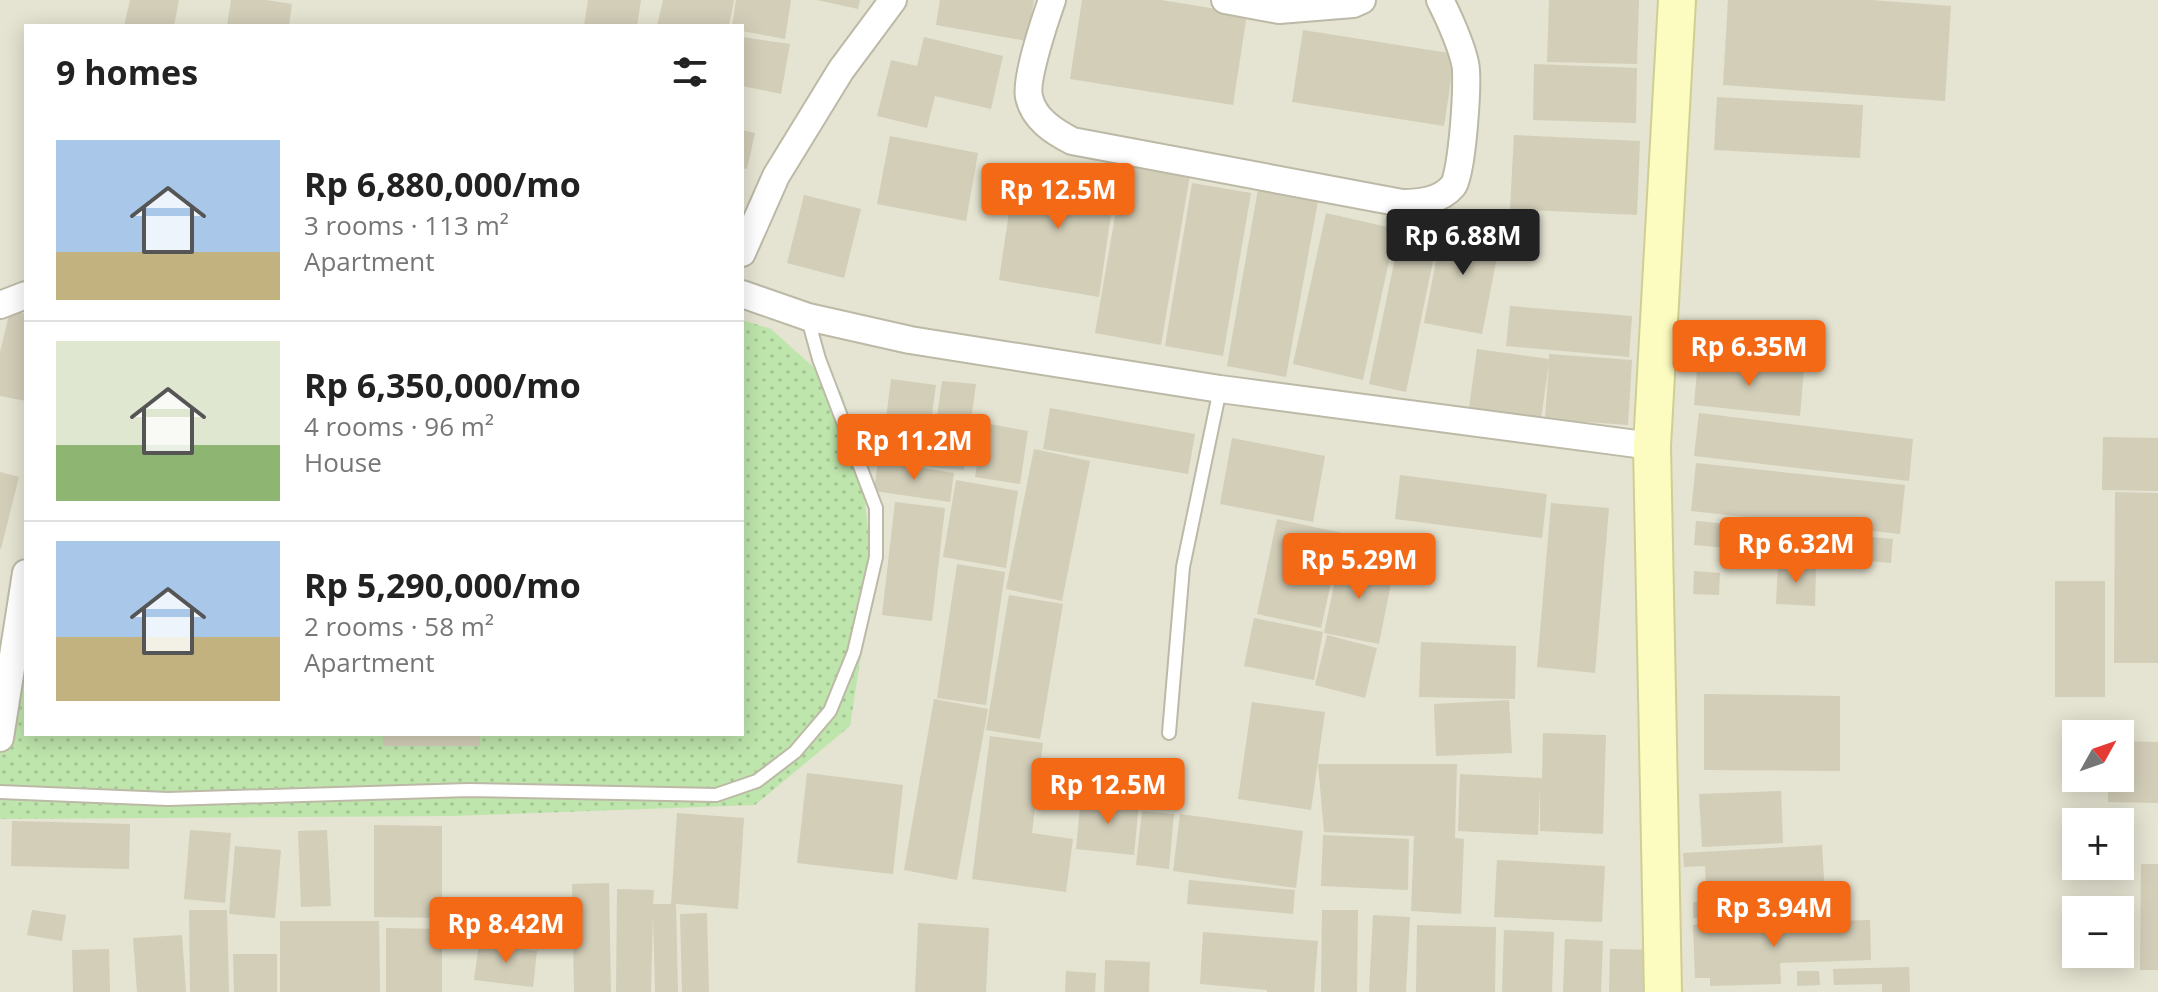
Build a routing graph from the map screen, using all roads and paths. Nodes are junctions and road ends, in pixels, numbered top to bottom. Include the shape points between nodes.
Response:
1 (893, 0) edge
2 (1052, 0) edge
3 (1225, 0) edge
4 (1362, 0) edge
5 (1440, 0) edge
6 (1677, 0) edge
7 (744, 248) edge
8 (744, 295) edge
9 (24, 296) edge
10 (0, 305) edge
11 (808, 317) junction
12 (1220, 389) junction
13 (1652, 446) junction
14 (24, 586) edge
15 (1169, 733) dead end
16 (0, 738) edge
17 (0, 792) edge
18 (1663, 992) edge

1 - 7 street via 841,70 776,176
2 - 5 street via 1038,38 1028,95 1038,117 1055,132 1072,141 1402,203 1422,203 1441,195 1455,184 1460,167 1466,66
3 - 4 street via 1279,10
6 - 13 street
8 - 11 street
9 - 10 street
11 - 12 street via 910,340
11 - 17 lane via 876,508 876,557 854,652 830,711 795,752 757,781 716,795 469,790 168,799
12 - 13 street
12 - 15 lane via 1183,567
13 - 18 street
14 - 16 street

